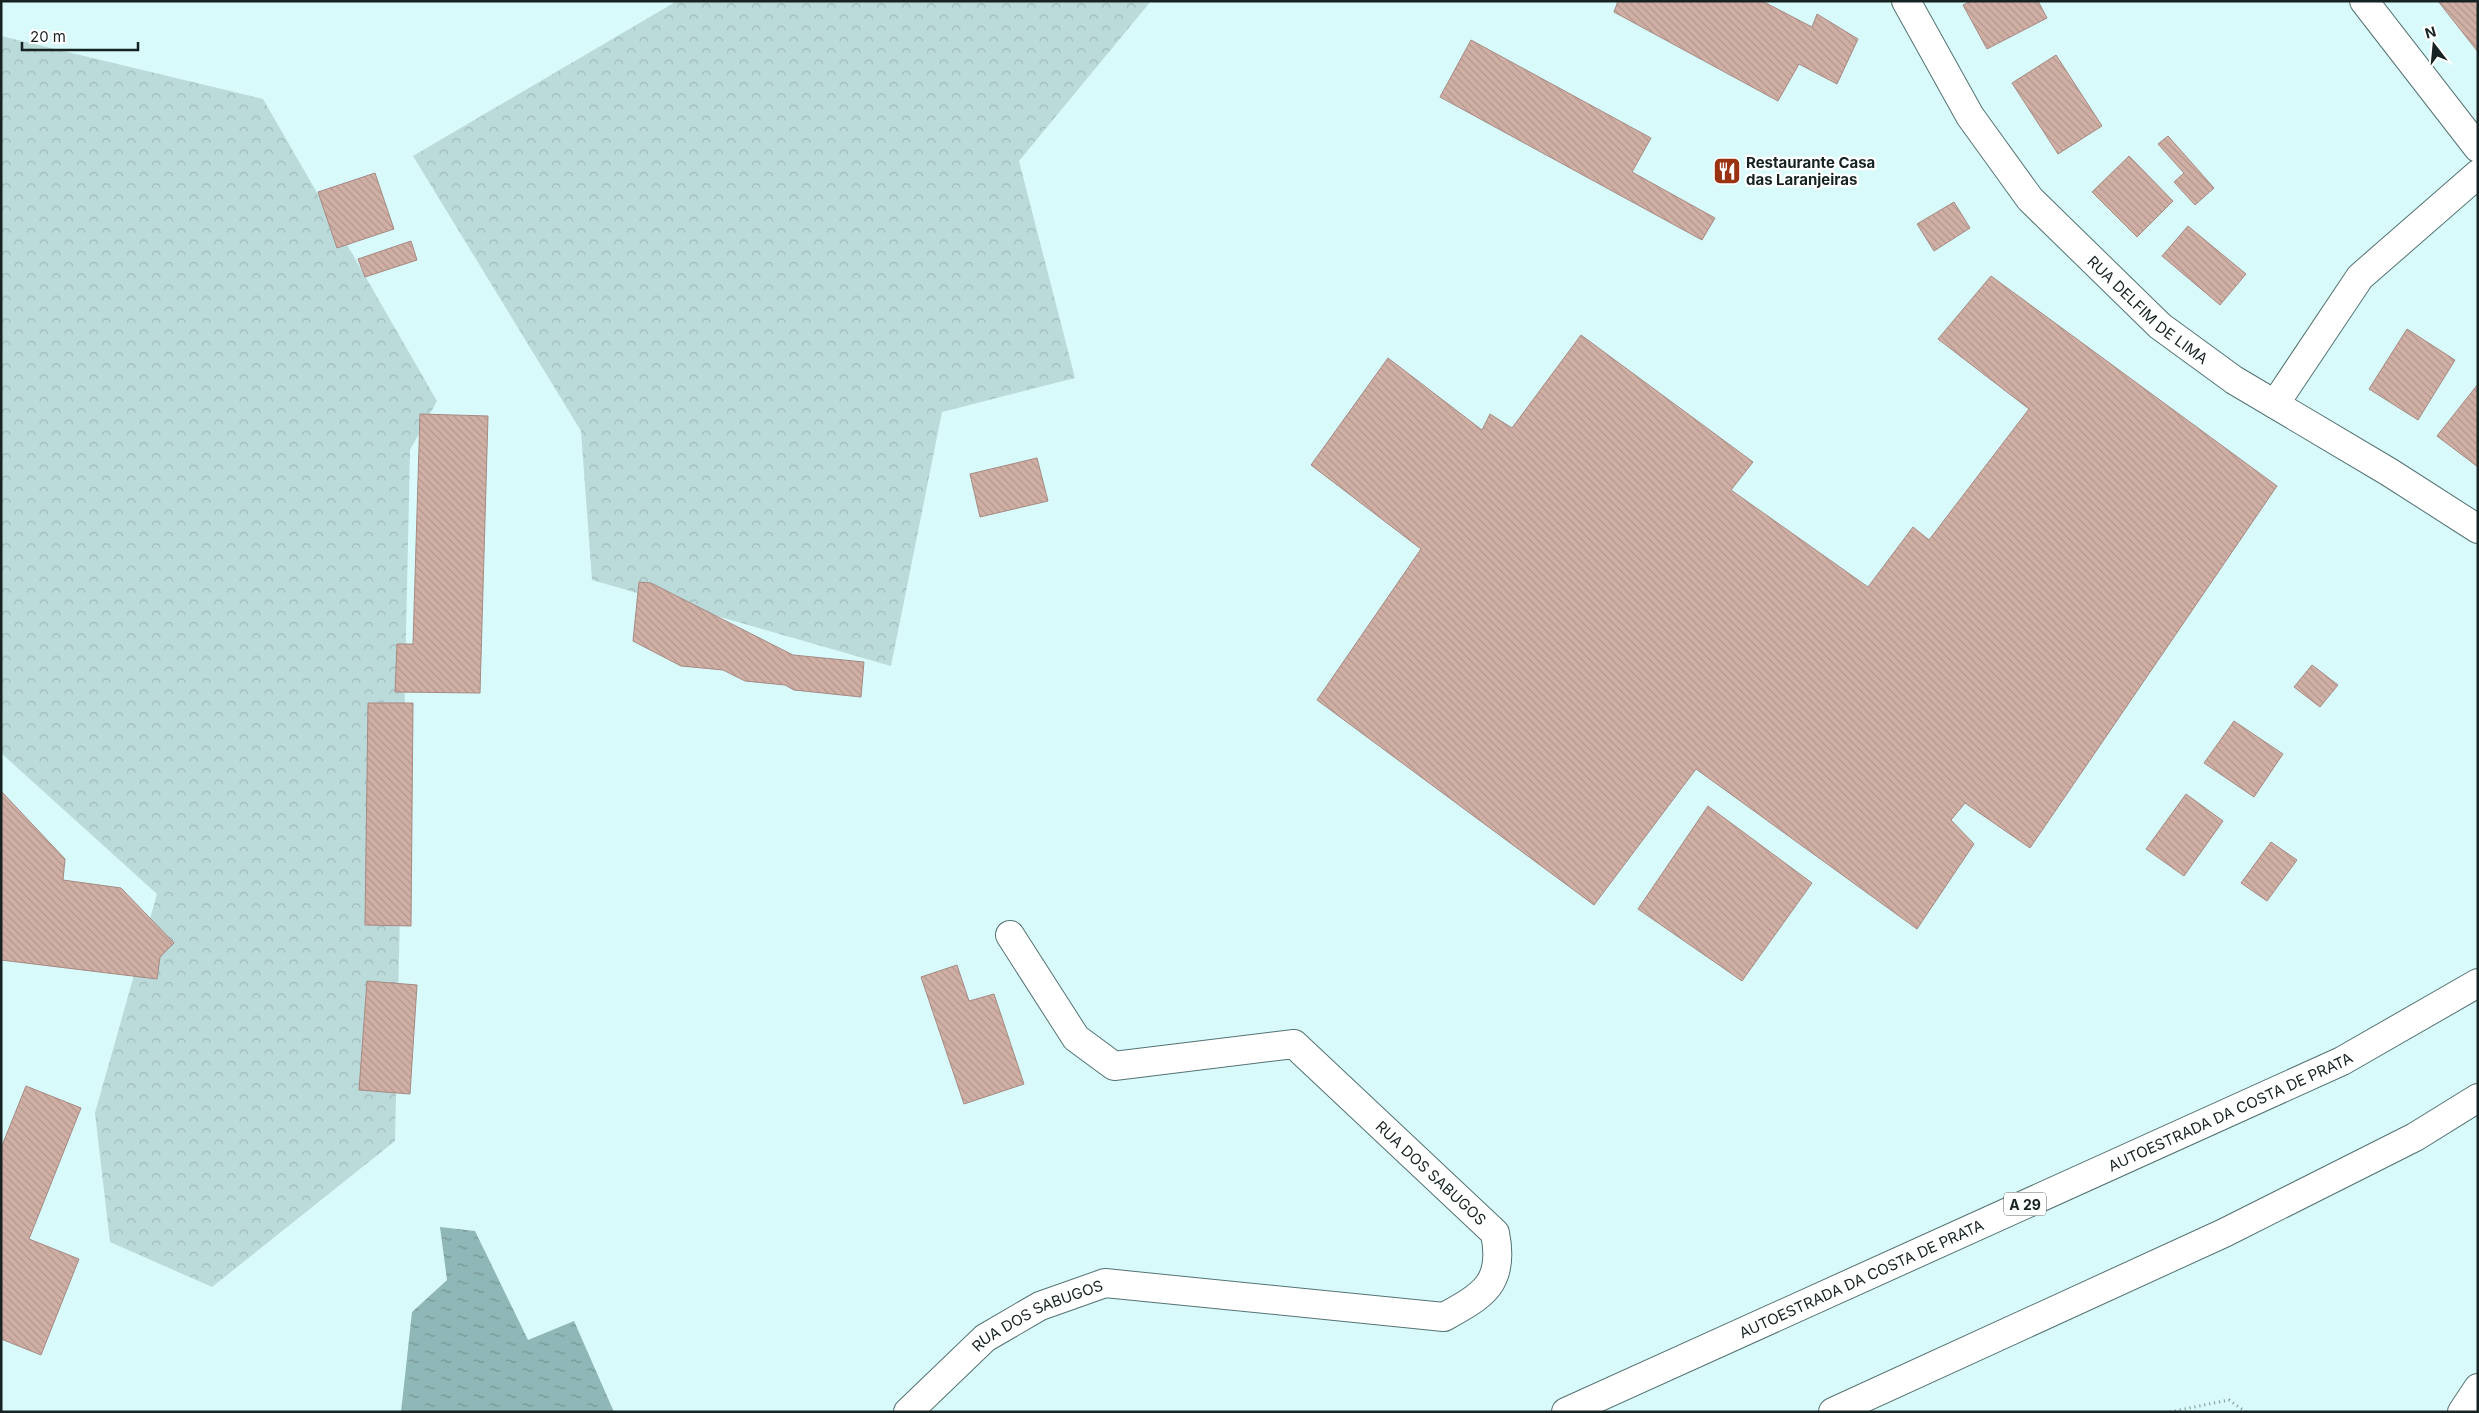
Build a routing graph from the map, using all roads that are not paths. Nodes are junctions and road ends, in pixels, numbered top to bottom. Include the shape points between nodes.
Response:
1 (1906, 1) edge
2 (2364, 1) edge
3 (2478, 148) edge
4 (2478, 174) edge
5 (2275, 404) junction
6 (2478, 529) edge
7 (1010, 935) dead end
8 (2478, 983) edge
9 (2478, 1098) edge
10 (2478, 1388) edge
11 (908, 1412) edge
12 (1566, 1412) edge
13 (1833, 1412) edge
14 (2462, 1412) edge

1 - 5 main road, RUA DELFIM DE LIMA via 1970,116 2030,198 2160,326 2234,380
2 - 3 main road
4 - 5 main road via 2360,277
5 - 6 main road, RUA DELFIM DE LIMA
7 - 11 main road, RUA DOS SABUGOS via 1076,1038 1114,1066 1294,1044 1495,1233 1499,1252 1493,1282 1474,1300 1444,1317 1105,1282 1040,1306 985,1338
8 - 12 main road, AUTOESTRADA DA COSTA DE PRATA / A 29 via 2342,1061
9 - 13 main road via 2415,1137 2224,1233
10 - 14 main road

